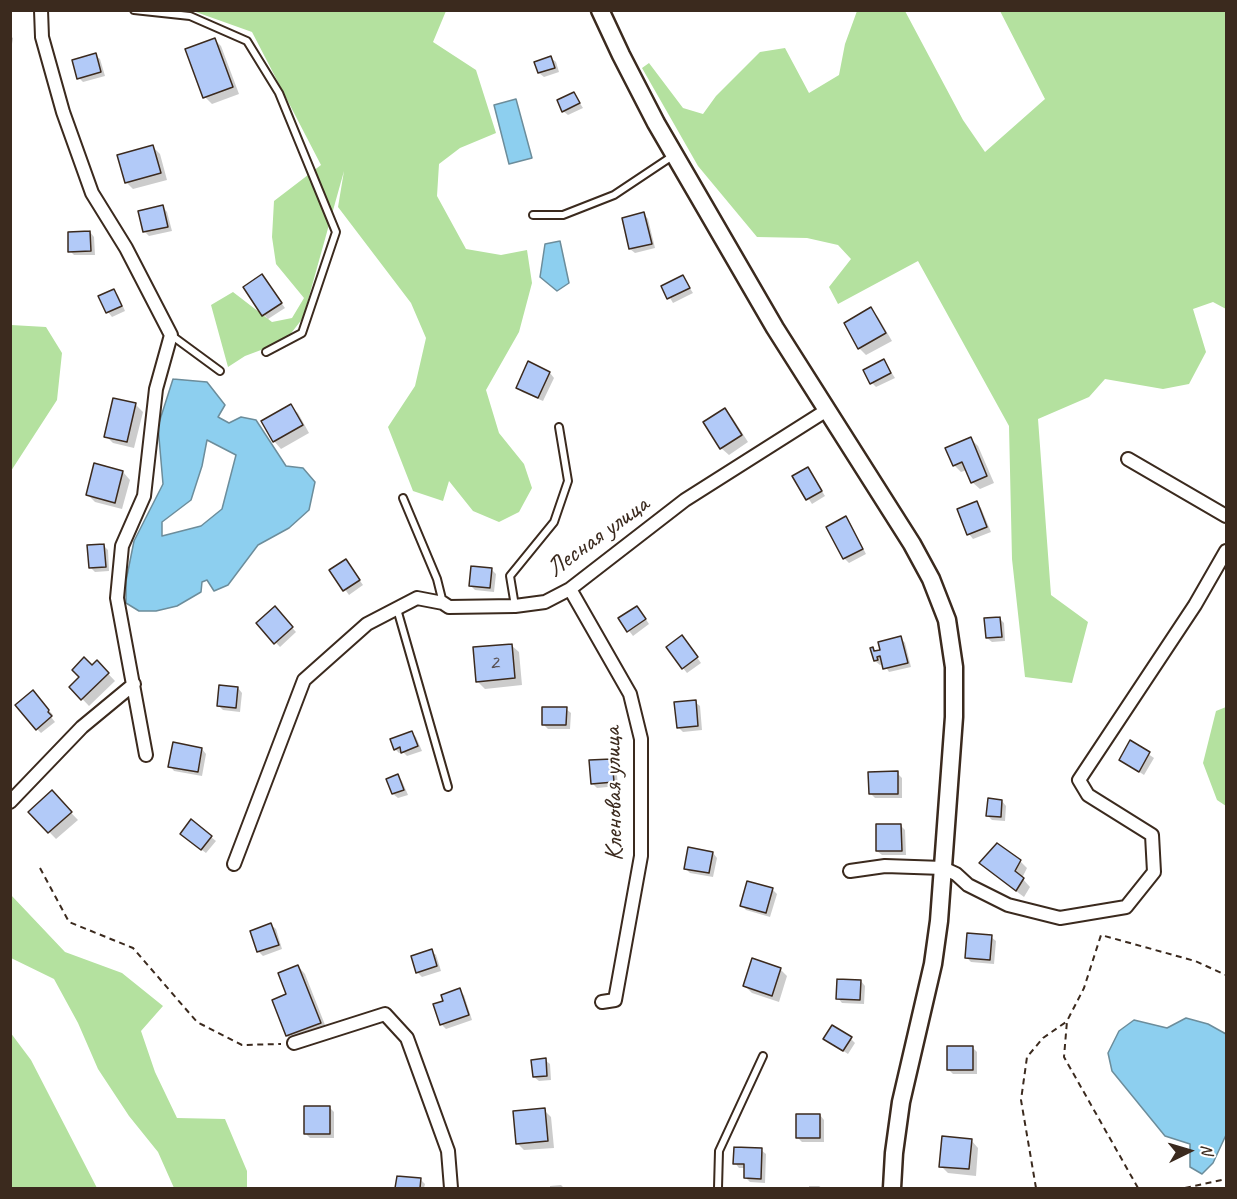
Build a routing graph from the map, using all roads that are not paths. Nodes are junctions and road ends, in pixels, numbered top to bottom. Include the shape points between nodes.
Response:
1 (41, 10) edge
2 (134, 10) edge
3 (600, 10) edge
4 (675, 155) junction
5 (533, 215) dead end
6 (171, 335) junction
7 (266, 352) dead end
8 (220, 371) dead end
9 (827, 410) junction
10 (559, 427) dead end
11 (1128, 459) dead end
12 (403, 498) dead end
13 (1227, 516) edge
14 (1227, 551) edge
15 (570, 589) junction
16 (442, 603) junction
17 (515, 606) junction
18 (397, 608) junction
19 (134, 684) junction
20 (146, 755) dead end
21 (448, 787) dead end
22 (10, 802) edge
23 (234, 864) dead end
24 (943, 868) junction
25 (850, 872) dead end
26 (602, 1002) dead end
27 (294, 1043) road end
28 (763, 1056) dead end
29 (451, 1188) edge
30 (718, 1188) edge
31 (892, 1188) edge

1 - 6 street via 42,37 92,193
2 - 7 lane via 190,16 247,41 279,93 336,232 302,333
3 - 4 street
4 - 5 lane via 614,195 563,215
4 - 9 street
6 - 8 lane
6 - 19 street via 156,389 144,496 122,546 117,598
9 - 15 street, Лесная улица via 685,500
9 - 24 street via 912,544 947,620 954,667 954,717
10 - 17 lane via 568,481 554,522 510,576
11 - 13 street
12 - 16 lane via 437,579
14 - 24 street via 1079,780 1088,795 1152,835 1154,872 1126,907 1060,918 1008,905
15 - 17 street, Лесная улица via 545,602
15 - 26 street, Кленовая улица via 630,694 641,740 641,856 615,1000
16 - 17 street, Лесная улица via 449,607
16 - 18 street, Лесная улица via 417,598
18 - 21 lane
18 - 23 street, Лесная улица via 367,624 304,680
19 - 20 street
19 - 22 street via 82,727
24 - 25 street via 885,866
24 - 31 street via 933,964 901,1102
27 - 29 street via 386,1014 407,1038 448,1151
28 - 30 lane via 719,1151

